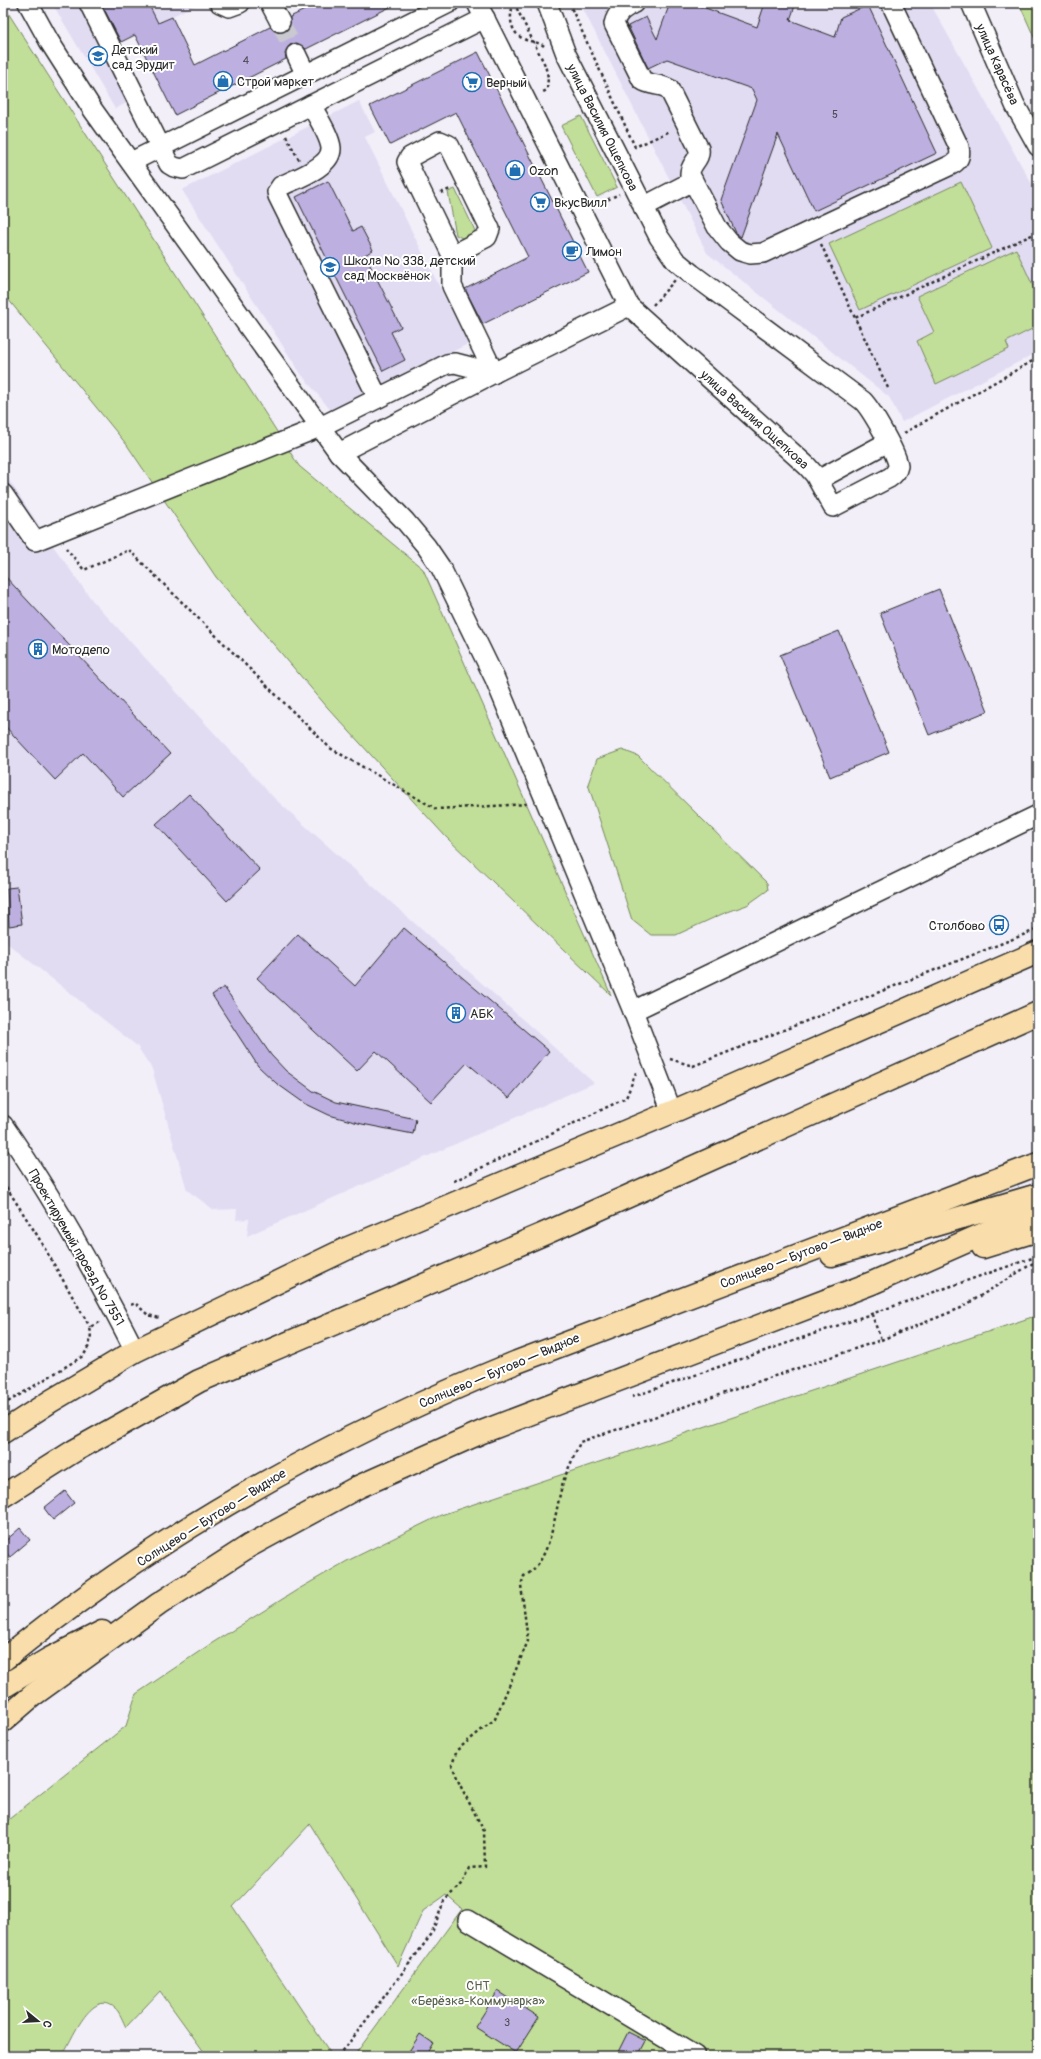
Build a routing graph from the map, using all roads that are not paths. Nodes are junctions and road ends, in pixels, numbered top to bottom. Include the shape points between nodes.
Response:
1 (28, 3) edge
2 (89, 3) edge
3 (220, 3) edge
4 (240, 3) edge
5 (270, 3) edge
6 (449, 3) edge
7 (546, 3) edge
8 (634, 3) edge
9 (891, 3) edge
10 (971, 3) edge
11 (481, 11) edge
12 (280, 22) tunnel mouth
13 (296, 54) tunnel mouth
14 (306, 75) junction
15 (311, 105) junction
16 (1038, 146) edge
17 (160, 147) junction
18 (131, 162) junction
19 (693, 181) junction
20 (643, 207) junction
21 (452, 255) junction
22 (636, 312) junction
23 (494, 372) junction
24 (378, 398) junction
25 (320, 427) junction
26 (888, 442) junction
27 (339, 453) junction
28 (818, 480) junction
29 (3, 494) edge
30 (1038, 815) edge
31 (1038, 952) edge
32 (633, 1011) junction
33 (1038, 1014) edge
34 (672, 1112) junction
35 (3, 1125) edge
36 (1038, 1164) edge
37 (1038, 1195) edge
38 (1038, 1210) edge
39 (1038, 1230) edge
40 (872, 1283) junction
41 (668, 1303) junction
42 (135, 1351) junction
43 (3, 1432) edge
44 (13, 1486) edge
45 (3, 1496) edge
46 (159, 1604) junction
47 (3, 1660) edge
48 (3, 1687) edge
49 (3, 1721) edge
50 (468, 1920) dead end
51 (695, 2056) edge

1 - 18 street via 93,110
2 - 17 street
3 - 4 street via 229,7
5 - 12 street
6 - 14 street
7 - 20 street, улица Василия Ощепкова via 566,54
8 - 19 street via 616,15 614,24 642,80 669,89 687,123 699,149 699,158 690,168
9 - 19 street via 959,147 960,156 957,162 763,253 750,254 740,251 717,227
10 - 16 street, улица Карасёва via 1016,105
11 - 15 street
11 - 22 street, улица Василия Ощепкова via 582,212
13 - 14 street
14 - 17 street
15 - 17 street via 183,168 169,164
15 - 24 street via 331,147 330,156 323,165 281,186 277,192
17 - 18 street
18 - 25 street
19 - 20 street
20 - 26 street, улица Василия Ощепкова via 668,252 685,269 863,401 874,415
21 - 21 street via 488,237 490,230 449,145 440,141 410,157 407,162
21 - 23 street via 452,286
22 - 23 street
22 - 28 street, улица Василия Ощепкова via 807,466
23 - 24 street via 455,363 447,364
23 - 27 street
24 - 25 street
25 - 27 street
25 - 29 street via 35,541
26 - 28 street
26 - 28 street, улица Василия Ощепкова via 898,462 896,473 889,478 833,507
27 - 32 street via 405,522 441,568 495,679
30 - 32 street
31 - 34 main road
32 - 34 street
33 - 44 main road via 546,1233 199,1381
34 - 42 main road via 346,1249
35 - 42 street, Проектируемый проезд № 7551 via 62,1214 107,1294
36 - 41 main road, Солнцево — Бутово — Видное
37 - 41 main road
38 - 40 main road
39 - 40 main road
40 - 46 main road via 482,1432 358,1486 248,1546
41 - 47 main road, Солнцево — Бутово — Видное via 442,1392 283,1471 147,1555 61,1615
42 - 43 main road
44 - 45 main road
46 - 48 main road via 49,1659
46 - 49 main road via 33,1695
50 - 51 street

